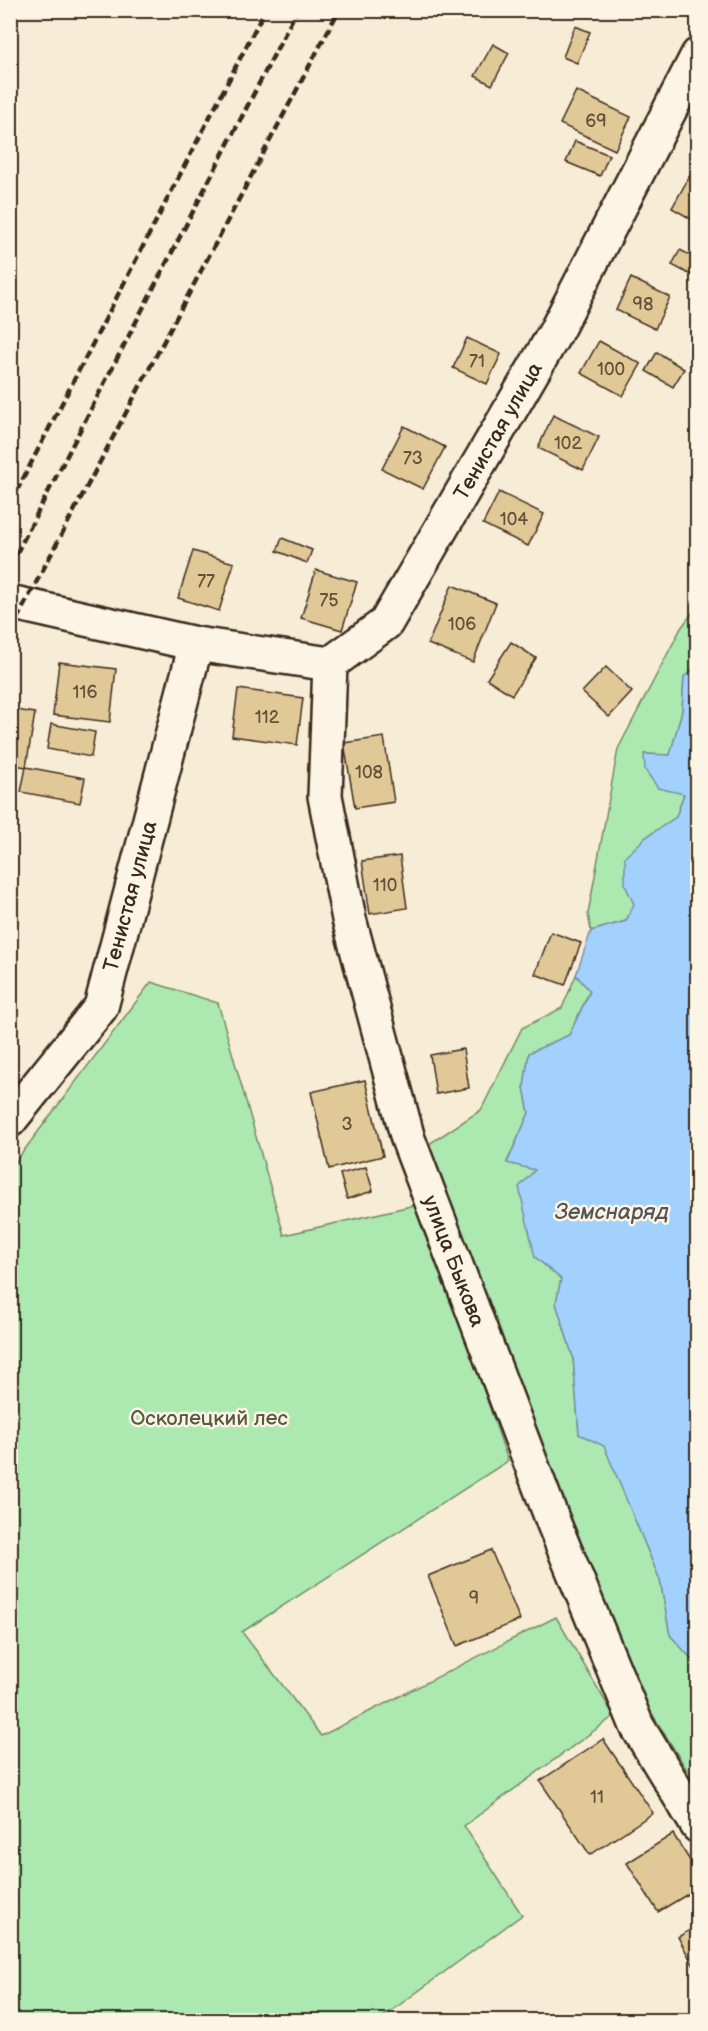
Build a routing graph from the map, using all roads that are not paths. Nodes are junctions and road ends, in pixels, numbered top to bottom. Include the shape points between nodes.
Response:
1 (698, 55) edge
2 (10, 602) edge
3 (196, 644) junction
4 (330, 664) junction
5 (10, 1120) edge
6 (698, 1826) edge

1 - 4 street, Тенистая улица via 555,333 386,623
2 - 3 street
3 - 4 street
3 - 5 street, Тенистая улица via 101,1007
4 - 6 street, улица Быкова via 325,796 349,919 408,1138 554,1524 637,1726

